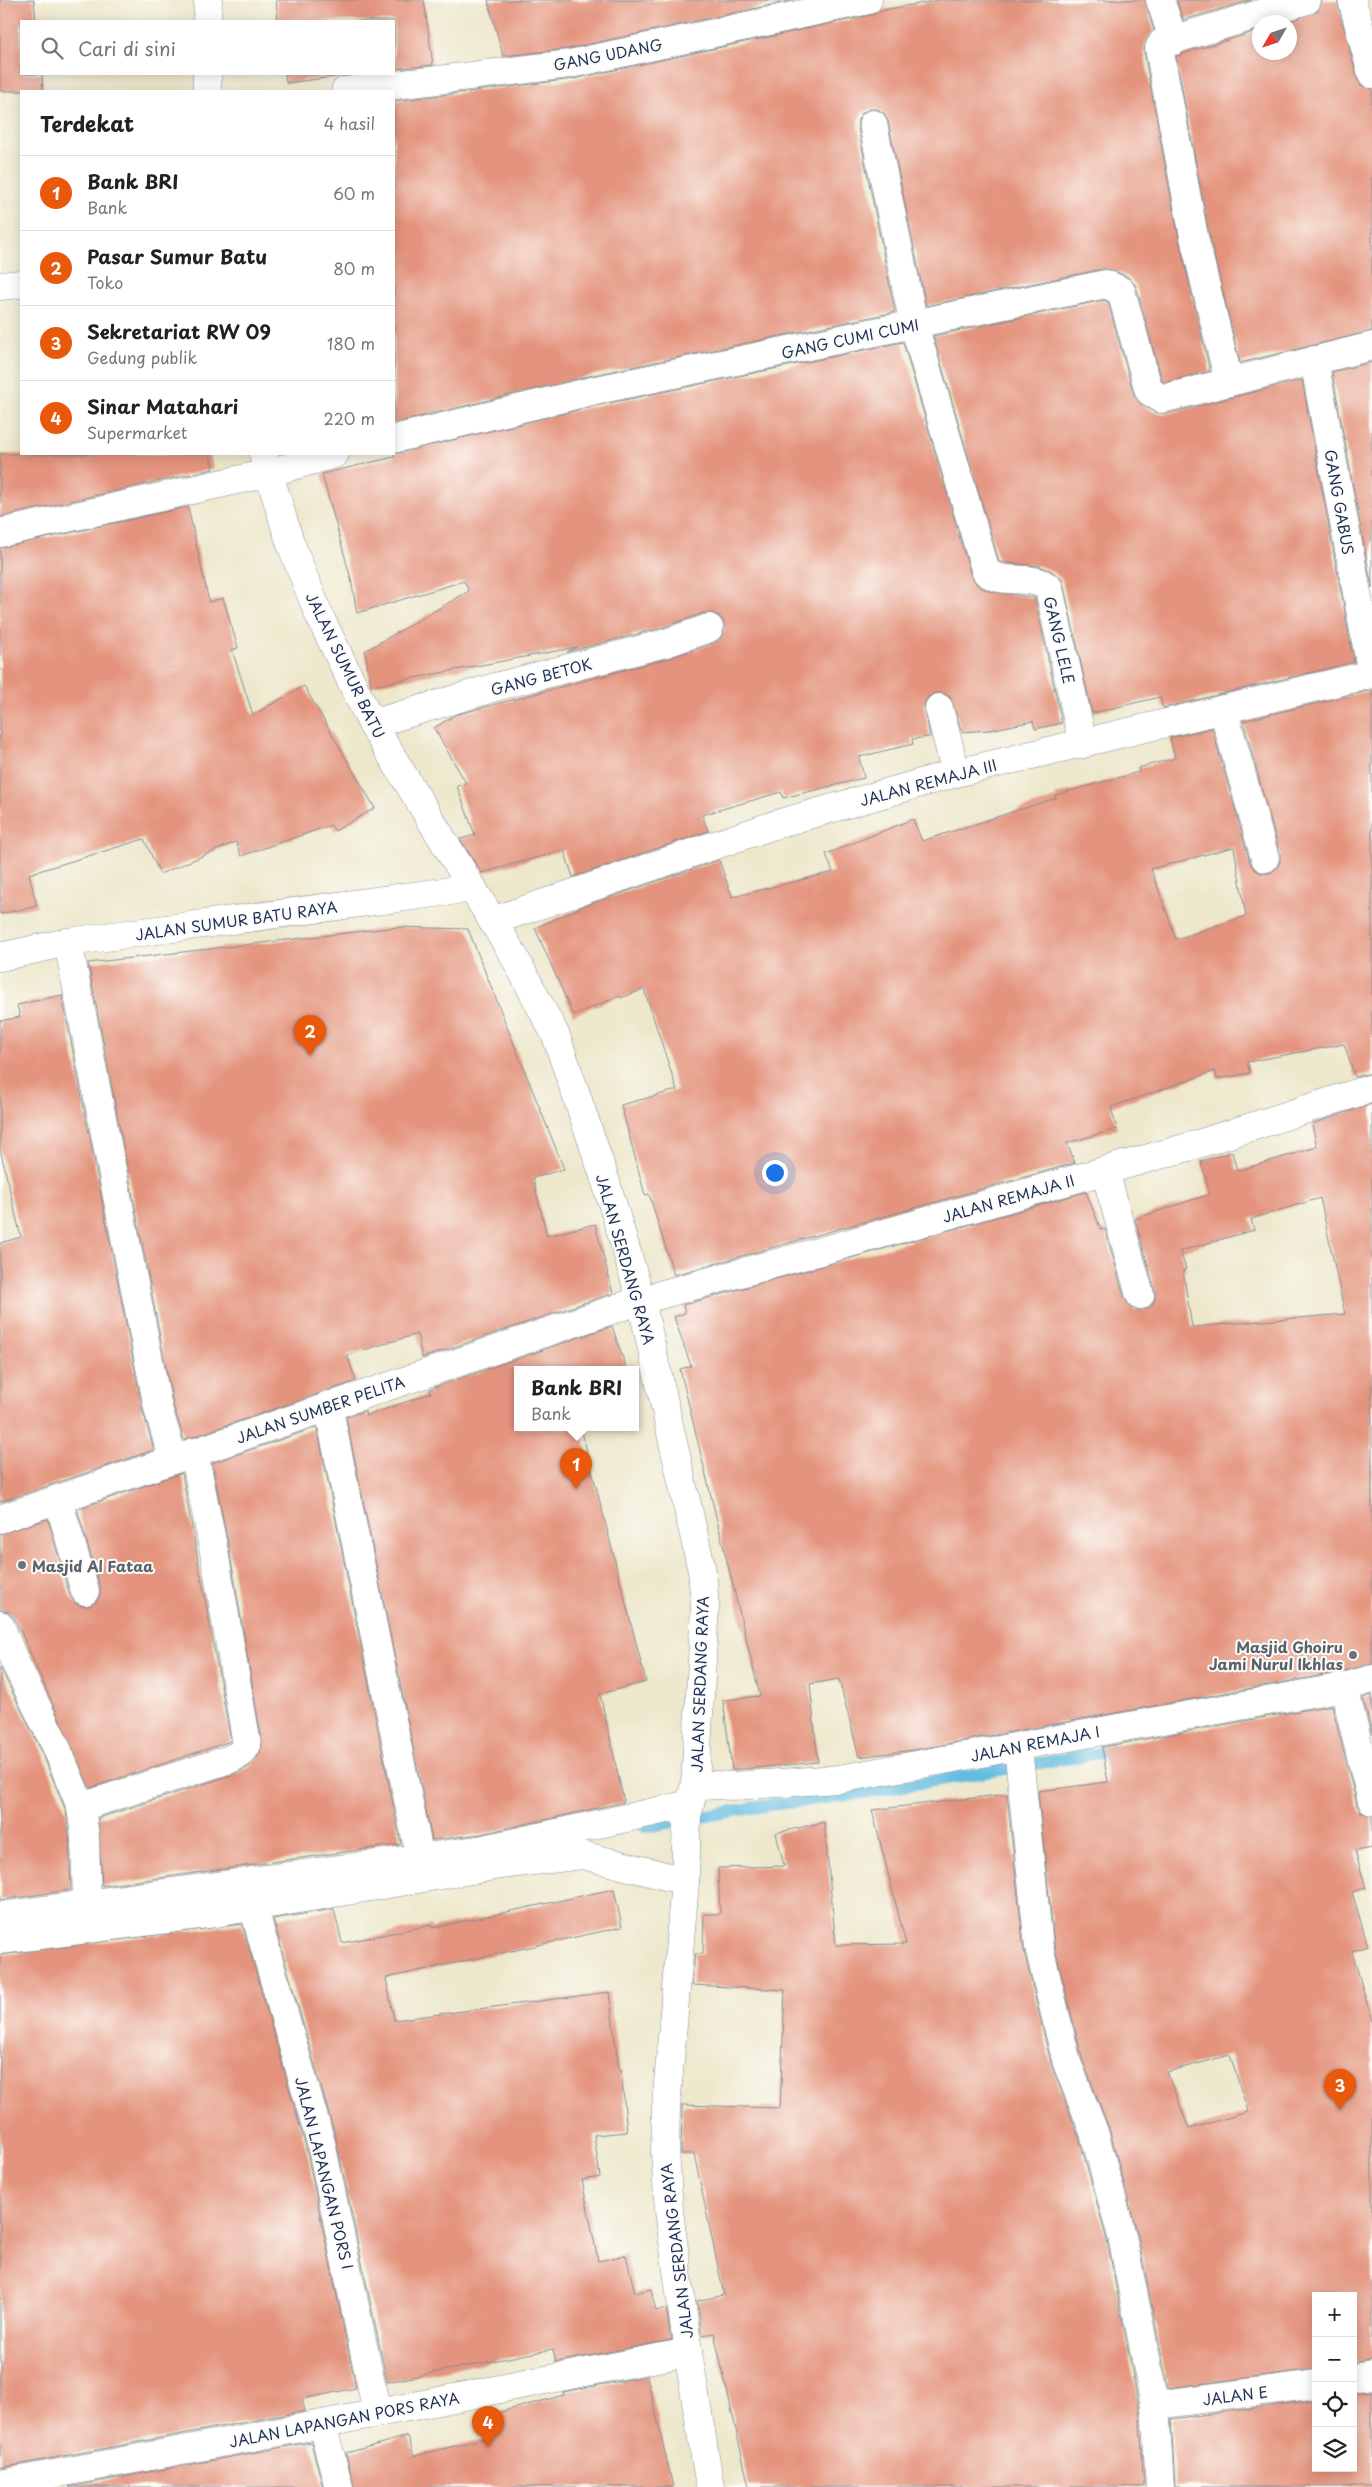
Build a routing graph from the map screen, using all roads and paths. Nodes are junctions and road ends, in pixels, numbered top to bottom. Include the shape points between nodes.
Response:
1 (208, 0) edge
2 (868, 0) edge
3 (1160, 0) edge
4 (1302, 0) edge
5 (1352, 0) edge
6 (206, 20) edge
7 (1174, 41) junction
8 (1372, 74) edge
9 (207, 75) edge
10 (207, 90) edge
11 (353, 90) edge
12 (873, 124) dead end
13 (20, 284) edge
14 (0, 286) edge
15 (914, 325) junction
16 (1372, 346) edge
17 (1314, 360) junction
18 (1229, 382) junction
19 (395, 439) edge
20 (327, 455) edge
21 (265, 463) edge
22 (0, 533) edge
23 (709, 628) dead end
24 (1372, 674) edge
25 (939, 708) dead end
26 (1223, 709) junction
27 (372, 724) junction
28 (1083, 744) junction
29 (956, 773) junction
30 (1265, 858) dead end
31 (473, 888) junction
32 (492, 920) junction
33 (68, 942) junction
34 (0, 956) edge
35 (1372, 1088) edge
36 (1105, 1171) junction
37 (1140, 1295) dead end
38 (641, 1300) junction
39 (328, 1405) junction
40 (184, 1455) junction
41 (58, 1499) junction
42 (0, 1519) edge
43 (85, 1591) dead end
44 (0, 1625) edge
45 (1372, 1679) edge
46 (1348, 1701) junction
47 (1020, 1765) junction
48 (690, 1801) junction
49 (1372, 1801) edge
50 (81, 1807) junction
51 (420, 1858) junction
52 (685, 1881) junction
53 (87, 1905) junction
54 (253, 1906) junction
55 (0, 1916) edge
56 (0, 1940) edge
57 (688, 2352) junction
58 (1372, 2375) edge
59 (1357, 2377) edge
60 (1312, 2385) edge
61 (1155, 2405) junction
62 (377, 2413) junction
63 (322, 2424) junction
64 (0, 2484) edge
65 (339, 2487) edge
66 (710, 2487) edge
67 (1160, 2487) edge

1 - 6 street
2 - 11 street, GANG UDANG via 570,64
3 - 7 street
4 - 7 street
5 - 8 street
7 - 18 street via 1162,43 1159,48 1194,237
9 - 10 street
12 - 15 street
13 - 14 street
15 - 18 street, GANG CUMI CUMI via 1106,284 1120,291 1149,391 1162,399
15 - 19 street, GANG CUMI CUMI via 592,391
15 - 28 street, GANG LELE via 986,572 998,578 1036,580 1048,588
16 - 17 street, GANG CUMI CUMI
17 - 18 street, GANG CUMI CUMI
17 - 24 street, GANG GABUS
20 - 21 street
21 - 22 street
21 - 27 street, JALAN SUMUR BATU via 290,542 319,615
23 - 27 street, GANG BETOK via 666,644 499,686
24 - 26 street, JALAN REMAJA III
25 - 29 street
26 - 28 street, JALAN REMAJA III
26 - 30 street
27 - 31 street, JALAN SUMUR BATU
28 - 29 street, JALAN REMAJA III
29 - 32 street, JALAN REMAJA III via 777,824
31 - 32 street, JALAN SERDANG RAYA
31 - 33 street, JALAN SUMUR BATU RAYA
32 - 38 street, JALAN SERDANG RAYA via 556,1036
33 - 34 street, JALAN SUMUR BATU RAYA
33 - 40 street via 153,1382
35 - 36 street, JALAN REMAJA II
36 - 37 street
36 - 38 street, JALAN REMAJA II
38 - 39 street, JALAN SUMBER PELITA
38 - 48 street, JALAN SERDANG RAYA via 702,1570 705,1606
39 - 40 street, JALAN SUMBER PELITA
39 - 51 street
40 - 41 street, JALAN SUMBER PELITA
40 - 50 street via 217,1567 247,1745 242,1753 230,1759
41 - 42 street, JALAN SUMBER PELITA
41 - 43 street
44 - 50 street
45 - 46 street, JALAN REMAJA I
46 - 47 street, JALAN REMAJA I
46 - 49 street
47 - 48 street, JALAN REMAJA I via 732,1786
47 - 61 street via 1039,1947 1067,2063 1094,2132 1122,2236
48 - 51 street, JALAN REMAJA I via 484,1849
48 - 52 street, JALAN SERDANG RAYA
50 - 53 street
51 - 53 street, JALAN REMAJA I
52 - 54 street via 582,1855 501,1865
52 - 57 street, JALAN SERDANG RAYA via 665,2153 668,2211
53 - 55 street, JALAN REMAJA I
54 - 56 street
54 - 62 street, JALAN LAPANGAN PORS I via 321,2143
57 - 62 street, JALAN LAPANGAN PORS RAYA
57 - 66 street, JALAN SERDANG RAYA
58 - 59 street
60 - 61 street, JALAN E
61 - 67 street
62 - 63 street, JALAN LAPANGAN PORS RAYA
63 - 64 street, JALAN LAPANGAN PORS RAYA
63 - 65 street

